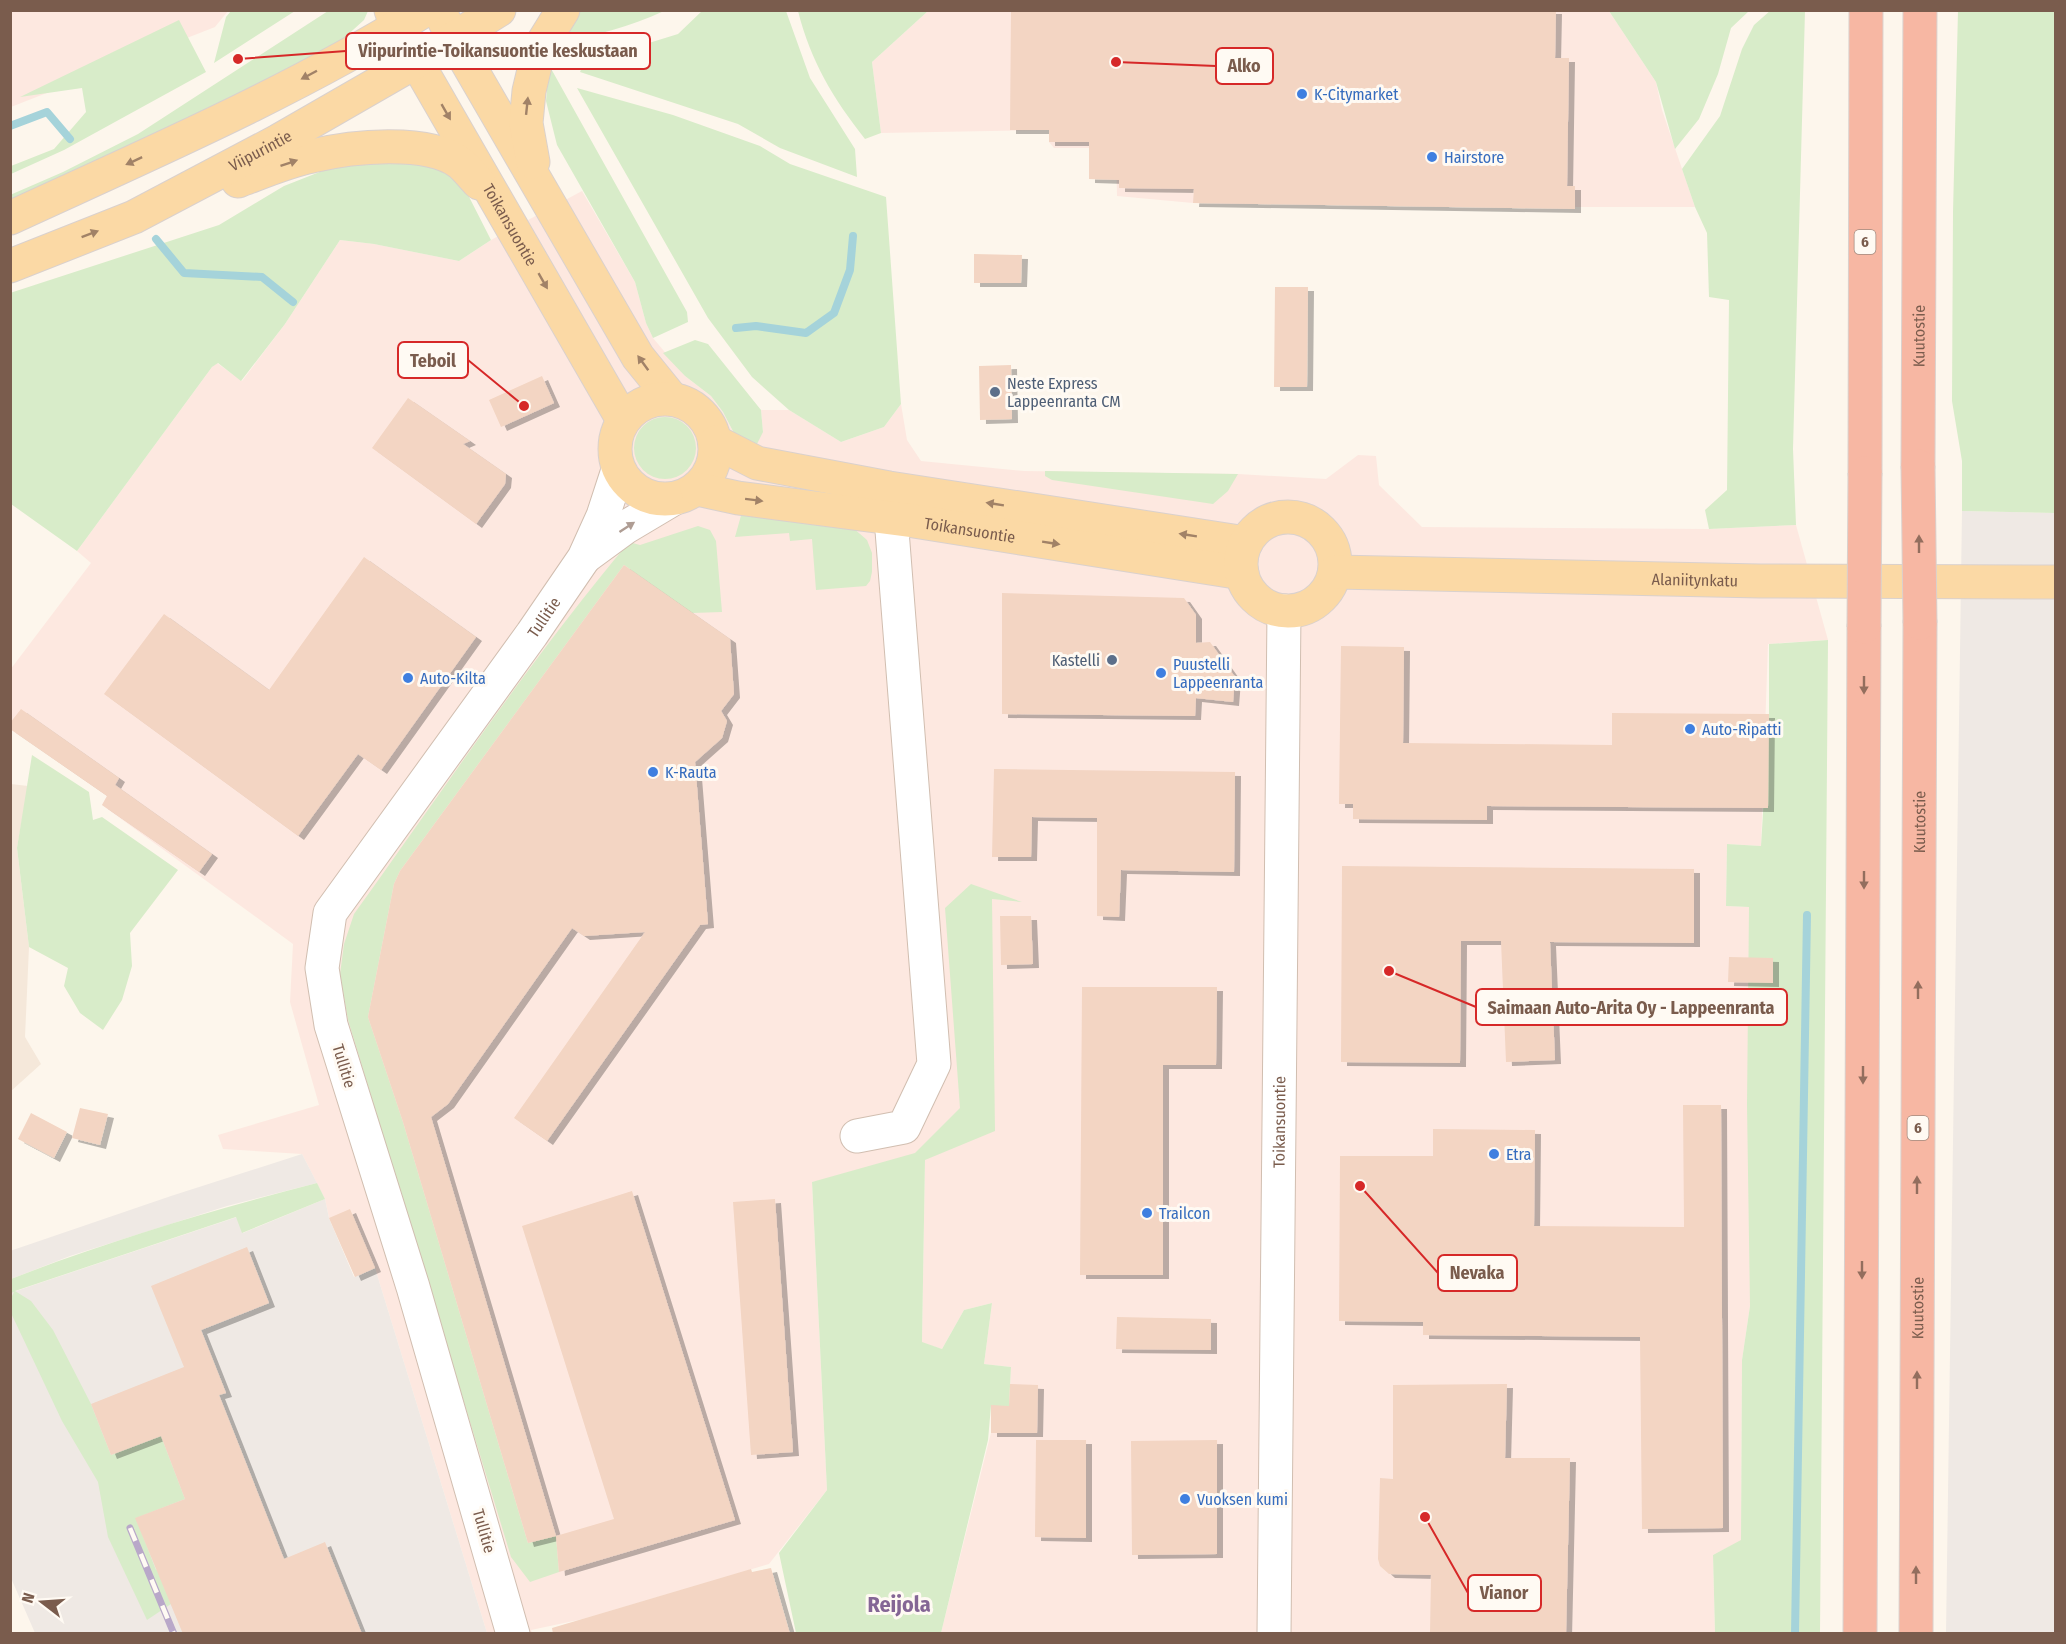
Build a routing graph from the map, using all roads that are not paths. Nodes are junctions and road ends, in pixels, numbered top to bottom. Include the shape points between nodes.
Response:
1 (425, 10) edge
2 (499, 10) edge
3 (562, 10) edge
4 (1846, 10) edge
5 (1866, 10) edge
6 (1920, 10) edge
7 (1936, 10) edge
8 (394, 19) edge
9 (446, 24) edge
10 (417, 61) junction
11 (537, 184) junction
12 (498, 202) junction
13 (134, 217) junction
14 (10, 218) edge
15 (10, 266) edge
16 (672, 399) junction
17 (623, 420) junction
18 (1917, 423) junction
19 (1865, 425) junction
20 (716, 442) junction
21 (618, 470) junction
22 (685, 494) junction
23 (891, 518) junction
24 (584, 558) junction
25 (1244, 558) junction
26 (1335, 572) junction
27 (2055, 582) edge
28 (1284, 611) junction
29 (857, 1136) dead end
30 (513, 1634) edge
31 (1274, 1634) edge
32 (1860, 1634) edge
33 (1916, 1634) edge

1 - 8 main road
2 - 9 main road, Viipurintie
11 -> 3 main road via 526,123 529,91 539,49
4 - 19 highway
5 - 19 highway, 6
6 - 18 highway, Kuutostie / 6
7 - 18 highway
8 - 10 main road, Toikansuontie
8 -> 14 main road via 232,117
9 - 10 main road, Viipurintie
9 - 11 main road
10 -> 12 main road, Toikansuontie
10 - 13 main road, Viipurintie
16 -> 11 main road via 638,357
13 -> 12 main road via 310,156 367,147 407,147 441,153 460,163
12 -> 17 main road, Toikansuontie
15 -> 13 main road, Viipurintie
16 - 17 main road via 644,403
16 - 20 main road via 701,413
17 - 21 main road via 614,453
33 -> 18 highway, Kuutostie / 6, bridge via 1920,623
19 -> 32 highway, 6, bridge
20 - 22 main road via 716,456 706,480
25 -> 20 main road, Toikansuontie via 757,463
21 - 22 main road via 640,494 656,499
21 - 24 street, Tullitie
22 -> 23 main road, Toikansuontie
24 -> 22 street, Tullitie via 626,527
23 -> 25 main road, Toikansuontie
23 - 29 street via 934,1064 904,1127
24 - 30 street, Tullitie via 330,913 322,968 331,1025 413,1287
25 - 26 main road via 1261,525 1281,517 1303,519 1329,540 1336,559
25 - 28 main road via 1245,585 1252,595 1272,609
26 - 27 main road, Alaniitynkatu via 1749,581
26 - 28 main road via 1323,597 1311,606
28 - 31 street, Toikansuontie

